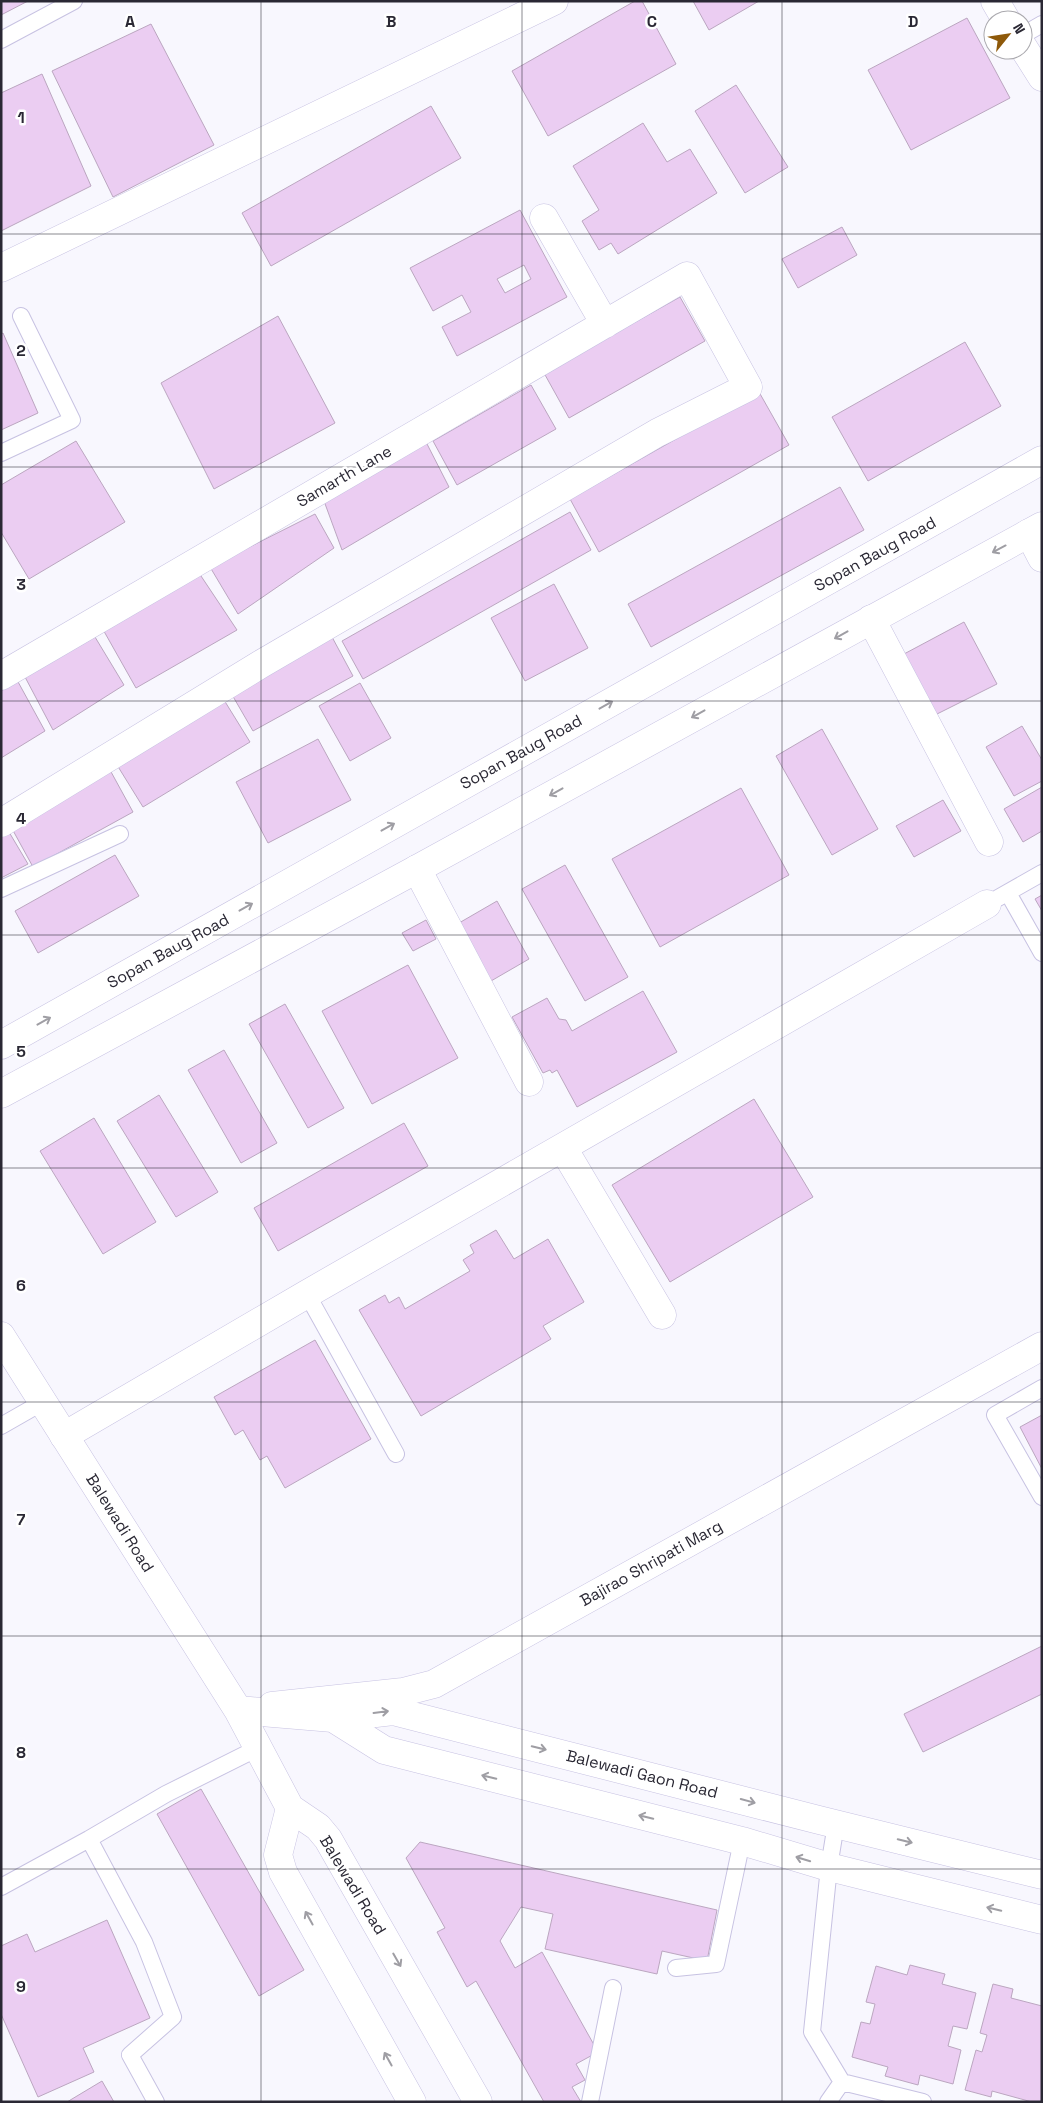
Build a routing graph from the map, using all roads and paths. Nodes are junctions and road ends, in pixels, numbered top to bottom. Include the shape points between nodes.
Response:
1 (74, 1) edge
2 (554, 1) edge
3 (1, 40) edge
4 (1031, 60) edge
5 (1042, 77) edge
6 (544, 218) dead end
7 (1, 268) edge
8 (21, 316) dead end
9 (605, 324) junction
10 (1, 454) edge
11 (1042, 460) edge
12 (1035, 530) edge
13 (1042, 558) edge
14 (871, 618) junction
15 (1, 676) edge
16 (1, 823) edge
17 (120, 834) dead end
18 (989, 842) dead end
19 (417, 869) junction
20 (1042, 873) edge
21 (1, 889) edge
22 (998, 899) junction
23 (1042, 953) edge
24 (1, 1045) edge
25 (529, 1082) dead end
26 (1, 1094) edge
27 (563, 1148) junction
28 (308, 1294) junction
29 (662, 1315) dead end
30 (1, 1336) edge
31 (1042, 1346) edge
32 (1042, 1388) edge
33 (43, 1402) junction
34 (1, 1426) edge
35 (64, 1436) junction
36 (396, 1454) dead end
37 (1042, 1497) edge
38 (238, 1710) junction
39 (333, 1718) junction
40 (258, 1748) junction
41 (290, 1808) junction
42 (836, 1824) junction
43 (89, 1840) junction
44 (742, 1841) junction
45 (829, 1867) junction
46 (1042, 1874) edge
47 (1, 1887) edge
48 (1042, 1920) edge
49 (676, 1968) dead end
50 (612, 1988) dead end
51 (842, 2082) junction
52 (156, 2102) edge
53 (412, 2102) edge
54 (478, 2102) edge
55 (590, 2102) edge
56 (828, 2102) edge
57 (923, 2102) edge

1 - 3 lane
2 - 7 street
4 - 5 street
6 - 9 street
8 - 10 lane via 72,420
9 - 15 street, Samarth Lane
9 - 16 street, Samarth Lane via 687,276 748,387 657,433 261,664
24 -> 11 street, Sopan Baug Road
12 - 13 street
12 -> 14 street
14 - 18 street
14 -> 19 street
17 - 21 lane
19 - 25 street
19 - 26 street
20 - 22 lane
22 - 23 lane
22 - 27 street
27 - 28 street
27 - 29 street
28 - 35 street
28 - 36 lane
30 - 33 street, Balewadi Road
31 - 38 street, Bajirao Shripati Marg via 434,1684 403,1692
32 - 37 lane via 995,1415
33 - 34 lane
33 - 35 street, Balewadi Road
35 - 38 street, Balewadi Road
38 - 39 street, Balewadi Gaon Road
38 - 40 street, Balewadi Road
39 -> 42 street, Balewadi Gaon Road via 393,1711
44 -> 39 street via 384,1750
40 - 41 street, Balewadi Road
40 - 43 lane via 166,1794
53 -> 41 street via 283,1872 278,1855
41 -> 54 street, Balewadi Road via 318,1827 328,1839
42 - 45 lane
42 -> 46 street, Balewadi Gaon Road
43 - 47 lane
43 - 52 lane via 144,1942 173,2017 130,2055
45 -> 44 street
44 - 49 lane via 716,1964
48 -> 45 street
45 - 51 lane via 812,2032
50 - 55 lane
51 - 56 lane
51 - 57 lane

